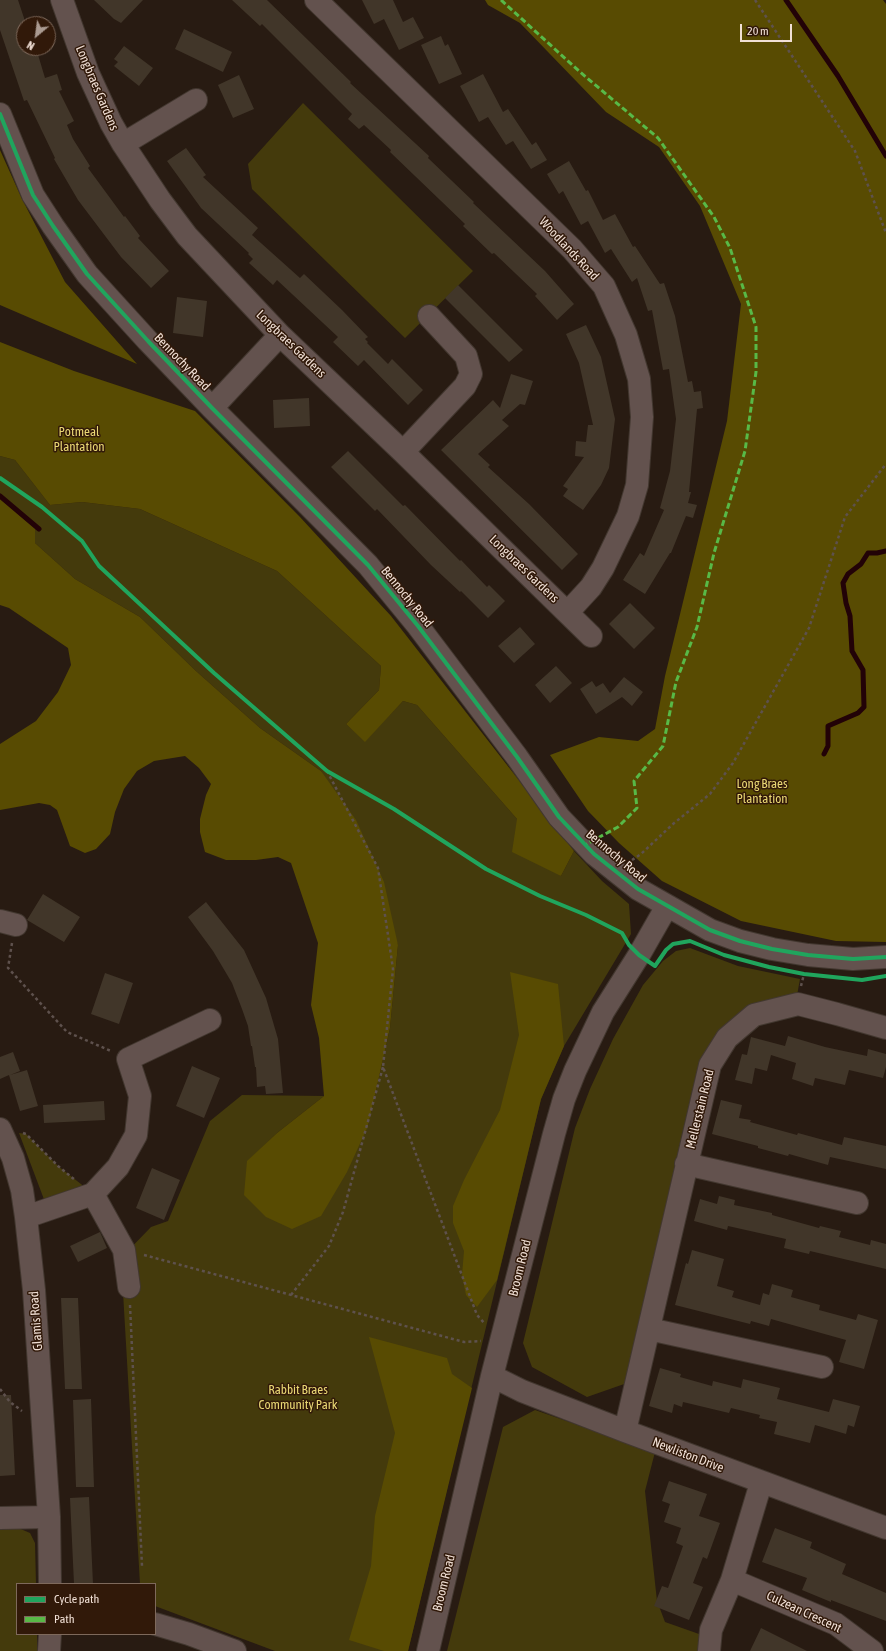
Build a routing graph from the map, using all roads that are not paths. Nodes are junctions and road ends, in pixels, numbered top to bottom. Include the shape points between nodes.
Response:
1 (62, 0) edge
2 (316, 0) edge
3 (196, 100) dead end
4 (0, 114) edge
5 (123, 144) junction
6 (429, 316) dead end
7 (280, 335) junction
8 (212, 408) junction
9 (403, 452) junction
10 (568, 612) junction
11 (591, 636) dead end
12 (667, 906) junction
13 (886, 957) edge
14 (210, 1020) dead end
15 (886, 1028) edge
16 (0, 1130) edge
17 (686, 1164) junction
18 (93, 1194) junction
19 (857, 1203) dead end
20 (26, 1217) junction
21 (129, 1287) road end
22 (649, 1329) junction
23 (822, 1367) dead end
24 (492, 1376) junction
25 (625, 1431) junction
26 (761, 1483) junction
27 (0, 1518) edge
28 (48, 1518) junction
29 (886, 1528) edge
30 (732, 1580) junction
31 (50, 1583) edge
32 (156, 1624) edge
33 (50, 1635) edge
34 (49, 1651) edge
35 (235, 1651) edge
36 (428, 1651) edge
37 (709, 1651) edge
38 (872, 1651) edge

1 - 5 street, Longbraes Gardens via 88,73
2 - 10 street, Woodlands Road via 572,249 604,286 626,335 638,379 642,417 637,485 628,516 603,568 591,588
3 - 5 street
4 - 8 street, Bennochy Road via 33,195 87,274
5 - 7 street, Longbraes Gardens via 187,236
6 - 9 street via 466,356 471,374 465,386
7 - 8 street
7 - 9 street, Longbraes Gardens
8 - 12 street, Bennochy Road via 368,565 418,626 559,817 614,871
9 - 10 street, Longbraes Gardens
10 - 11 street, Longbraes Gardens
12 - 13 street, Bennochy Road via 710,930 772,949 853,958
12 - 24 street, Broom Road via 603,1012 575,1071 554,1134
14 - 18 street via 128,1059 140,1096 136,1135 118,1167
15 - 17 street, Mellerstain Road via 798,1004 754,1015 727,1038 710,1065
16 - 20 street, Glamis Road via 13,1158
17 - 19 street, Mellerstain Road
17 - 22 street, Mellerstain Road
18 - 20 street
18 - 21 street via 124,1250
20 - 28 street, Glamis Road via 34,1290
22 - 23 street
22 - 25 street, Mellerstain Road
24 - 25 street, Newliston Drive via 522,1391
24 - 36 street, Broom Road
25 - 26 street, Newliston Drive
26 - 29 street, Newliston Drive
26 - 30 street
27 - 28 street
28 - 31 street, Glamis Road
30 - 37 street via 711,1630
30 - 38 street, Culzean Crescent via 836,1624
32 - 35 street
33 - 34 street

